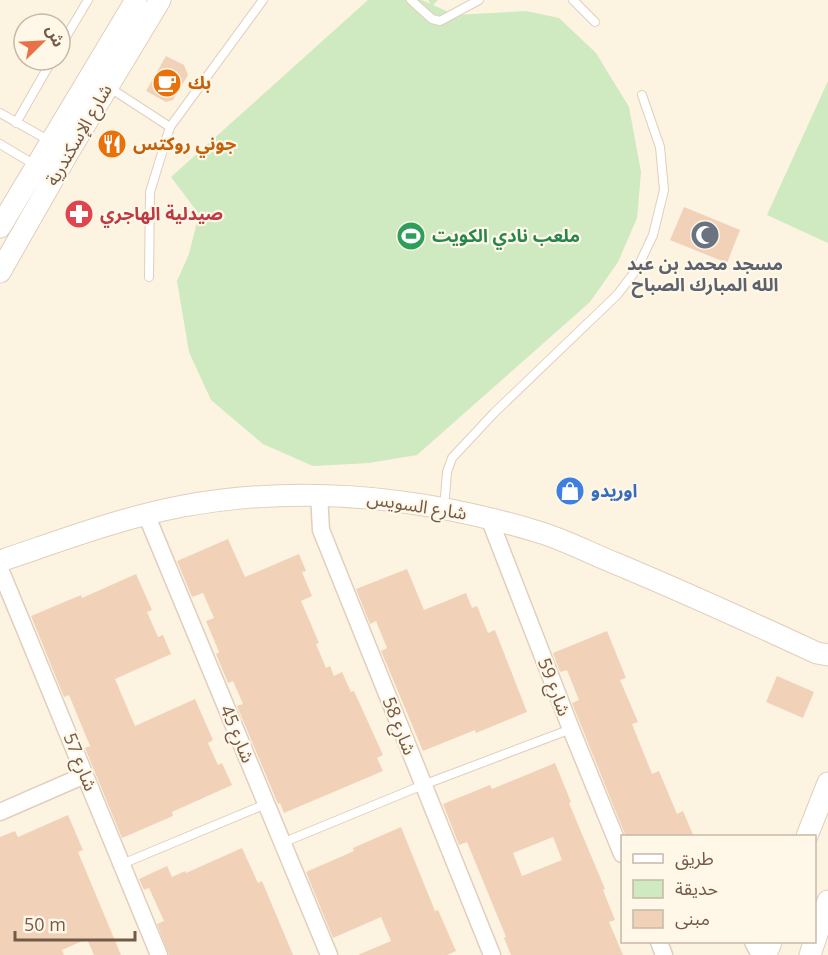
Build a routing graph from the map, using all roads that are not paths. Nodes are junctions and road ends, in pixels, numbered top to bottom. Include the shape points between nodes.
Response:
1 (88, 0) edge
2 (136, 0) edge
3 (160, 0) edge
4 (263, 0) edge
5 (411, 0) edge
6 (479, 0) edge
7 (573, 0) edge
8 (595, 22) dead end
9 (72, 27) edge
10 (45, 72) edge
11 (107, 86) junction
12 (642, 94) dead end
13 (0, 113) edge
14 (16, 123) junction
15 (170, 127) junction
16 (0, 144) edge
17 (60, 146) junction
18 (12, 151) junction
19 (0, 156) edge
20 (35, 165) junction
21 (55, 176) junction
22 (0, 226) edge
23 (0, 272) edge
24 (149, 277) dead end
25 (319, 494) junction
26 (444, 509) junction
27 (146, 514) junction
28 (489, 518) junction
29 (0, 561) edge
30 (0, 569) edge
31 (824, 658) edge
32 (571, 729) junction
33 (85, 775) junction
34 (828, 783) edge
35 (423, 785) junction
36 (266, 804) junction
37 (0, 812) edge
38 (808, 835) edge
39 (282, 843) junction
40 (621, 852) edge
41 (122, 864) junction
42 (828, 901) edge
43 (816, 937) edge
44 (159, 955) edge
45 (329, 955) edge
46 (492, 955) edge

1 - 9 lane
2 - 17 street, شارع الإسكندرية
3 - 11 street, شارع الإسكندرية
4 - 15 lane
5 - 6 lane via 432,19 440,21
7 - 8 lane
10 - 14 lane
11 - 15 lane
11 - 17 street, شارع الإسكندرية
12 - 26 lane via 660,147 664,190 653,235 637,269 617,295 452,458
13 - 14 lane
14 - 17 lane
15 - 24 lane via 150,192
16 - 18 lane
17 - 20 street, شارع الإسكندرية
17 - 21 street, شارع الإسكندرية
18 - 19 lane
18 - 20 lane
20 - 21 street
20 - 22 street, شارع الإسكندرية
21 - 23 street, شارع الإسكندرية
25 - 26 street, شارع السويس via 403,501
25 - 27 street, شارع السويس via 266,495
25 - 35 street, شارع 58 via 321,530
26 - 28 street, شارع السويس
27 - 29 street, شارع السويس
27 - 36 street, شارع 45
28 - 31 street, شارع السويس via 555,538 682,591
28 - 32 street, شارع 59
30 - 33 street, شارع 57
32 - 35 lane
32 - 40 street, شارع 59
33 - 37 street
33 - 41 street, شارع 57
34 - 38 street
35 - 39 lane
35 - 46 street, شارع 58
36 - 39 street, شارع 45
36 - 41 lane
39 - 45 street, شارع 45
41 - 44 street, شارع 57
42 - 43 street

